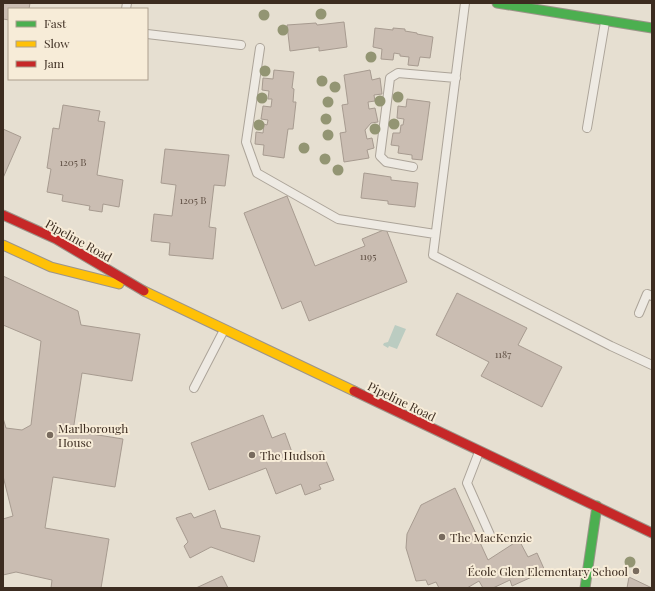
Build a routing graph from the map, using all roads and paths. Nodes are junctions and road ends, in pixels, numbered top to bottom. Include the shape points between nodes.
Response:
1 (465, 3) edge
2 (497, 3) edge
3 (605, 19) junction
4 (652, 28) edge
5 (148, 34) edge
6 (240, 45) dead end
7 (260, 48) dead end
8 (456, 78) junction
9 (588, 128) dead end
10 (412, 167) dead end
11 (3, 215) edge
12 (435, 234) junction
13 (3, 245) edge
14 (141, 290) junction
15 (652, 296) edge
16 (639, 313) dead end
17 (224, 329) junction
18 (652, 365) edge
19 (194, 388) dead end
20 (480, 451) junction
21 (597, 506) junction
22 (652, 533) edge
23 (491, 537) dead end
24 (585, 588) edge

1 - 8 lane
2 - 3 main road
3 - 4 main road
3 - 9 lane
5 - 6 lane
7 - 12 lane via 246,142 257,173 338,219
8 - 10 lane via 398,73 390,78 380,156 386,162
8 - 12 lane
11 - 14 main road, Pipeline Road via 56,239
12 - 18 lane via 433,255
13 - 14 main road, Pipeline Road via 51,267
14 - 17 main road, Pipeline Road
15 - 16 lane via 647,294
17 - 19 lane
17 - 20 main road, Pipeline Road
20 - 21 main road, Pipeline Road
20 - 23 lane via 467,483
21 - 22 main road, Pipeline Road
21 - 24 main road

